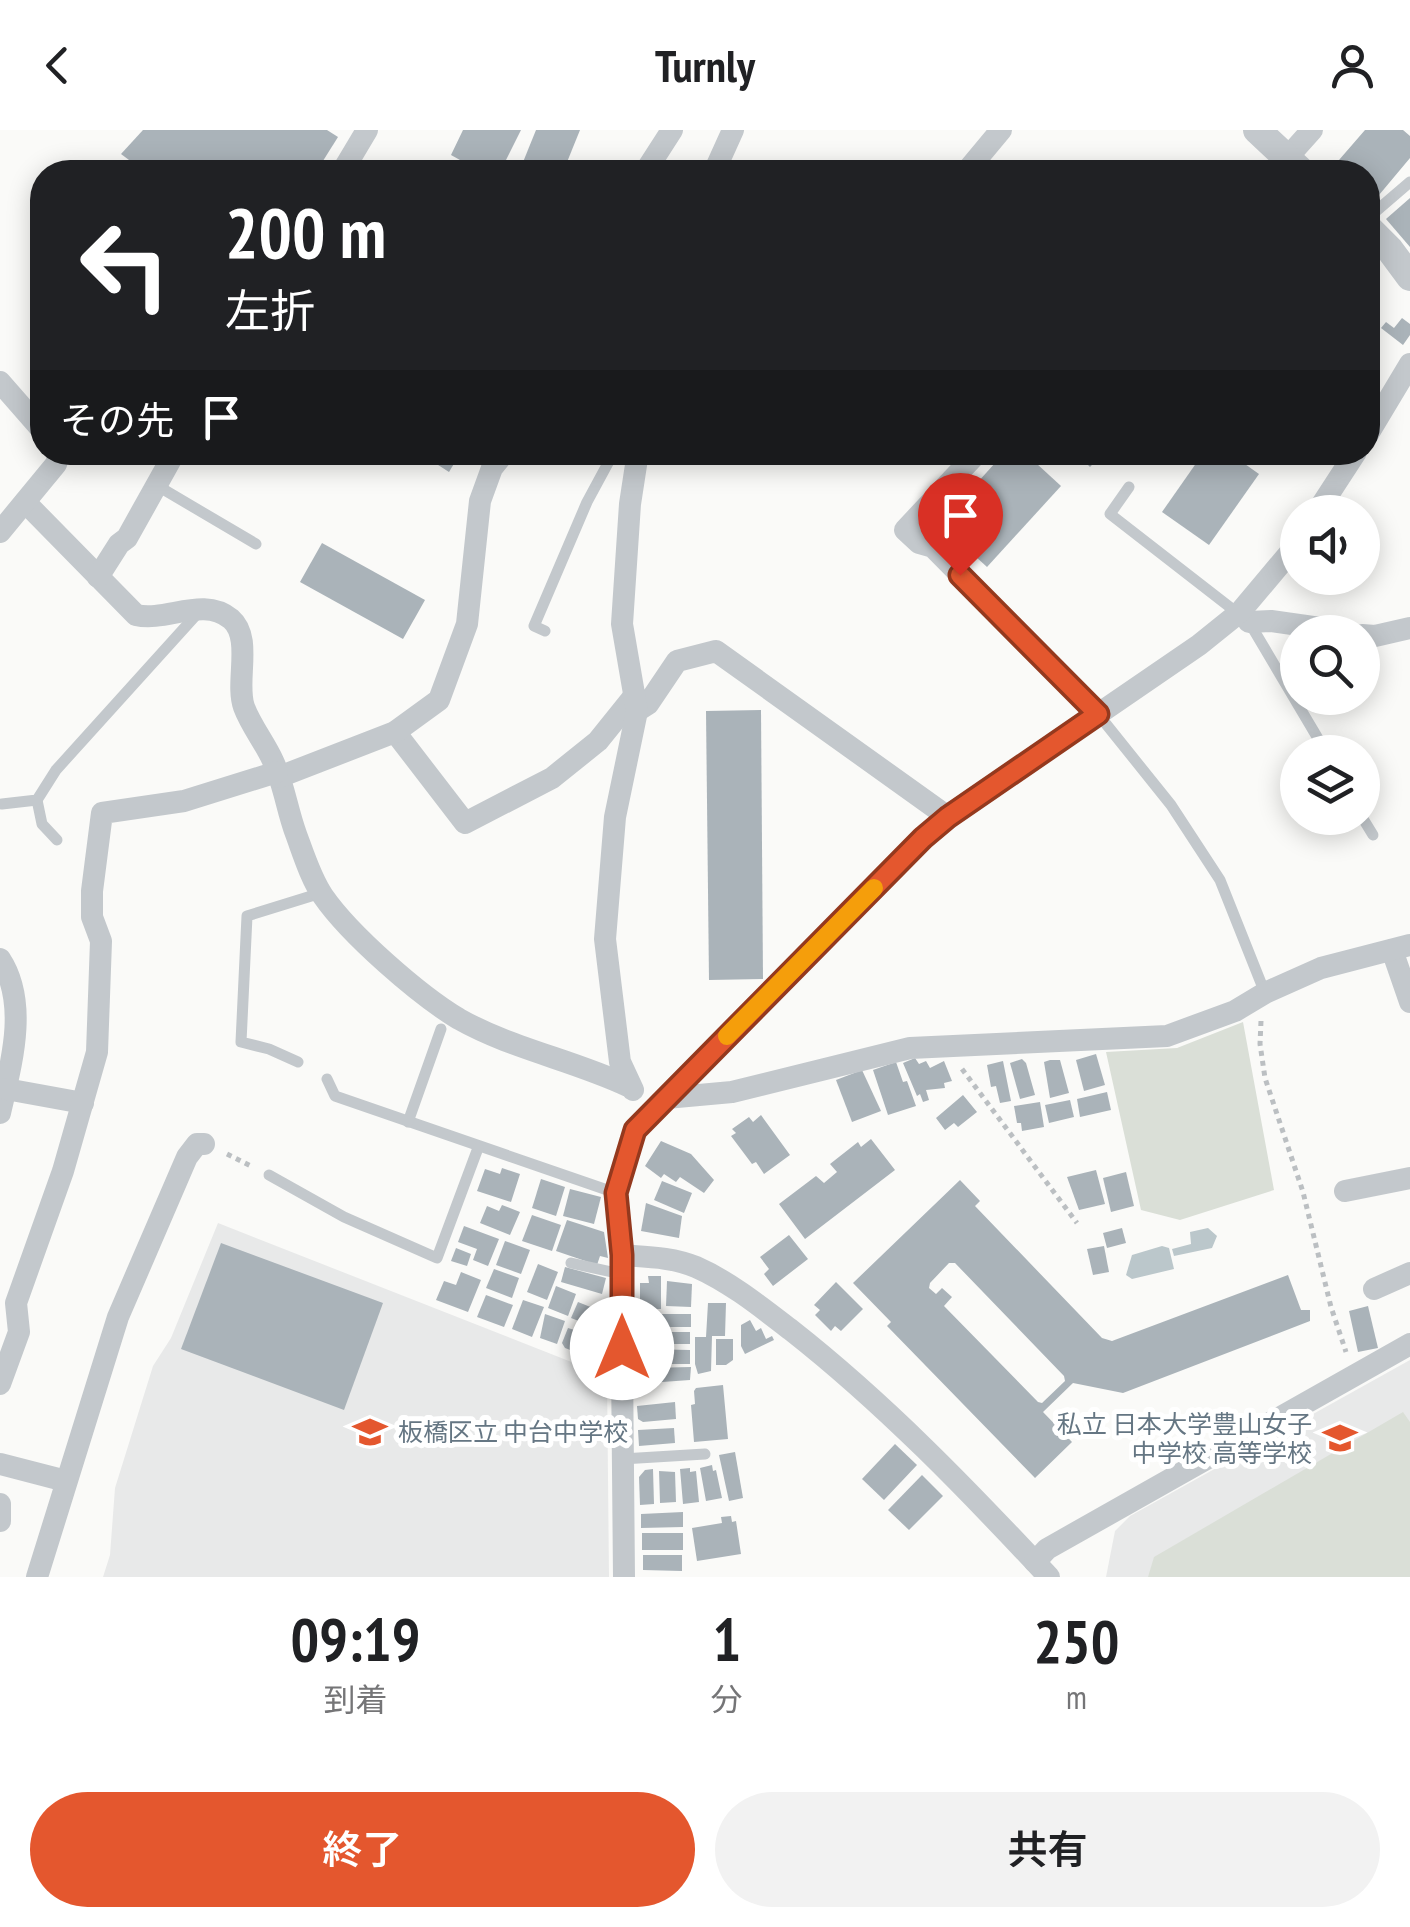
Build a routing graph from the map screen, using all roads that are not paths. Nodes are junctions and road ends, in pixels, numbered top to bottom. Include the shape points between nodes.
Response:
1 (367, 130) edge
2 (672, 130) edge
3 (733, 130) edge
4 (1001, 130) edge
5 (1257, 130) edge
6 (1312, 130) edge
7 (349, 160) edge
8 (653, 160) edge
9 (719, 160) edge
10 (977, 160) edge
11 (1288, 160) edge
12 (1297, 160) edge
13 (1410, 182) edge
14 (1380, 208) edge
15 (1380, 240) edge
16 (1410, 277) edge
17 (1410, 364) edge
18 (0, 382) edge
19 (1380, 414) edge
20 (30, 416) edge
21 (55, 465) edge
22 (168, 465) edge
23 (494, 465) edge
24 (607, 465) edge
25 (636, 465) edge
26 (966, 465) edge
27 (1348, 465) edge
28 (156, 485) junction
29 (1129, 487) dead end
30 (1329, 495) edge
31 (25, 502) junction
32 (1, 530) edge
33 (256, 544) dead end
34 (1280, 568) edge
35 (98, 577) junction
36 (201, 609) junction
37 (1245, 617) junction
38 (1280, 623) edge
39 (1410, 628) edge
40 (545, 631) dead end
41 (1380, 635) edge
42 (636, 703) junction
43 (1098, 714) junction
44 (395, 732) junction
45 (1316, 735) edge
46 (278, 775) junction
47 (36, 800) junction
48 (2, 804) dead end
49 (948, 817) junction
50 (57, 840) dead end
51 (321, 892) junction
52 (1401, 948) edge
53 (0, 959) edge
54 (1260, 996) junction
55 (1410, 1002) edge
56 (445, 1020) junction
57 (298, 1062) dead end
58 (328, 1078) dead end
59 (628, 1086) junction
60 (6, 1088) junction
61 (83, 1103) junction
62 (659, 1105) junction
63 (0, 1113) edge
64 (408, 1122) junction
65 (204, 1144) road end
66 (478, 1148) junction
67 (269, 1175) road end
68 (1410, 1178) edge
69 (1345, 1192) dead end
70 (616, 1193) junction
71 (571, 1262) dead end
72 (621, 1264) junction
73 (1410, 1273) edge
74 (1374, 1289) dead end
75 (1410, 1344) edge
76 (0, 1384) edge
77 (705, 1454) dead end
78 (622, 1459) junction
79 (0, 1464) edge
80 (66, 1481) junction
81 (0, 1504) edge
82 (0, 1521) edge
83 (1042, 1570) edge
84 (37, 1577) edge
85 (624, 1577) edge

1 - 7 street
2 - 8 street
3 - 9 street
4 - 10 street
5 - 11 street
6 - 12 street
13 - 14 lane
15 - 16 street
17 - 19 street
18 - 20 street
21 - 31 street
22 - 28 street
23 - 44 street via 480,501 467,624 456,657 439,700
24 - 40 lane via 534,626
25 - 42 street via 622,624
26 - 43 street via 905,530 933,548
27 - 30 street
28 - 33 lane
28 - 35 street
29 - 37 lane via 1110,514
31 - 32 street
31 - 35 street
34 - 37 street
35 - 36 street via 136,615
36 - 46 street via 233,620 241,637 243,705
36 - 47 lane
37 - 38 street
37 - 43 street
37 - 45 lane
39 - 41 street
42 - 44 street via 552,778 465,824
42 - 49 street via 648,704 677,661 716,651
42 - 59 street via 605,939
43 - 49 street
43 - 54 lane via 1220,880
44 - 46 street
46 - 51 street
46 - 61 street via 184,801 102,813 92,890 101,941 96,1052
47 - 48 lane
47 - 50 lane via 42,824
49 - 62 street
51 - 56 street
51 - 57 lane via 247,916 240,1042
52 - 54 street via 1321,968
52 - 55 street
53 - 60 street via 13,983 15,1018
54 - 62 street via 1168,1036 910,1048
56 - 59 street
56 - 64 lane
58 - 64 lane via 335,1096
59 - 62 street
60 - 61 street
60 - 63 street
61 - 76 street via 16,1303 19,1332
62 - 70 street via 635,1130
64 - 66 lane
65 - 80 street via 188,1157 118,1317
66 - 67 lane via 437,1258 344,1218
66 - 70 lane
68 - 69 street
70 - 72 street
71 - 72 lane
72 - 78 street
72 - 83 street via 665,1258 696,1267 778,1320 840,1370
73 - 74 street
75 - 83 street via 1350,1368 1048,1549
77 - 78 lane
78 - 85 street
79 - 80 street
80 - 84 street
81 - 82 street

